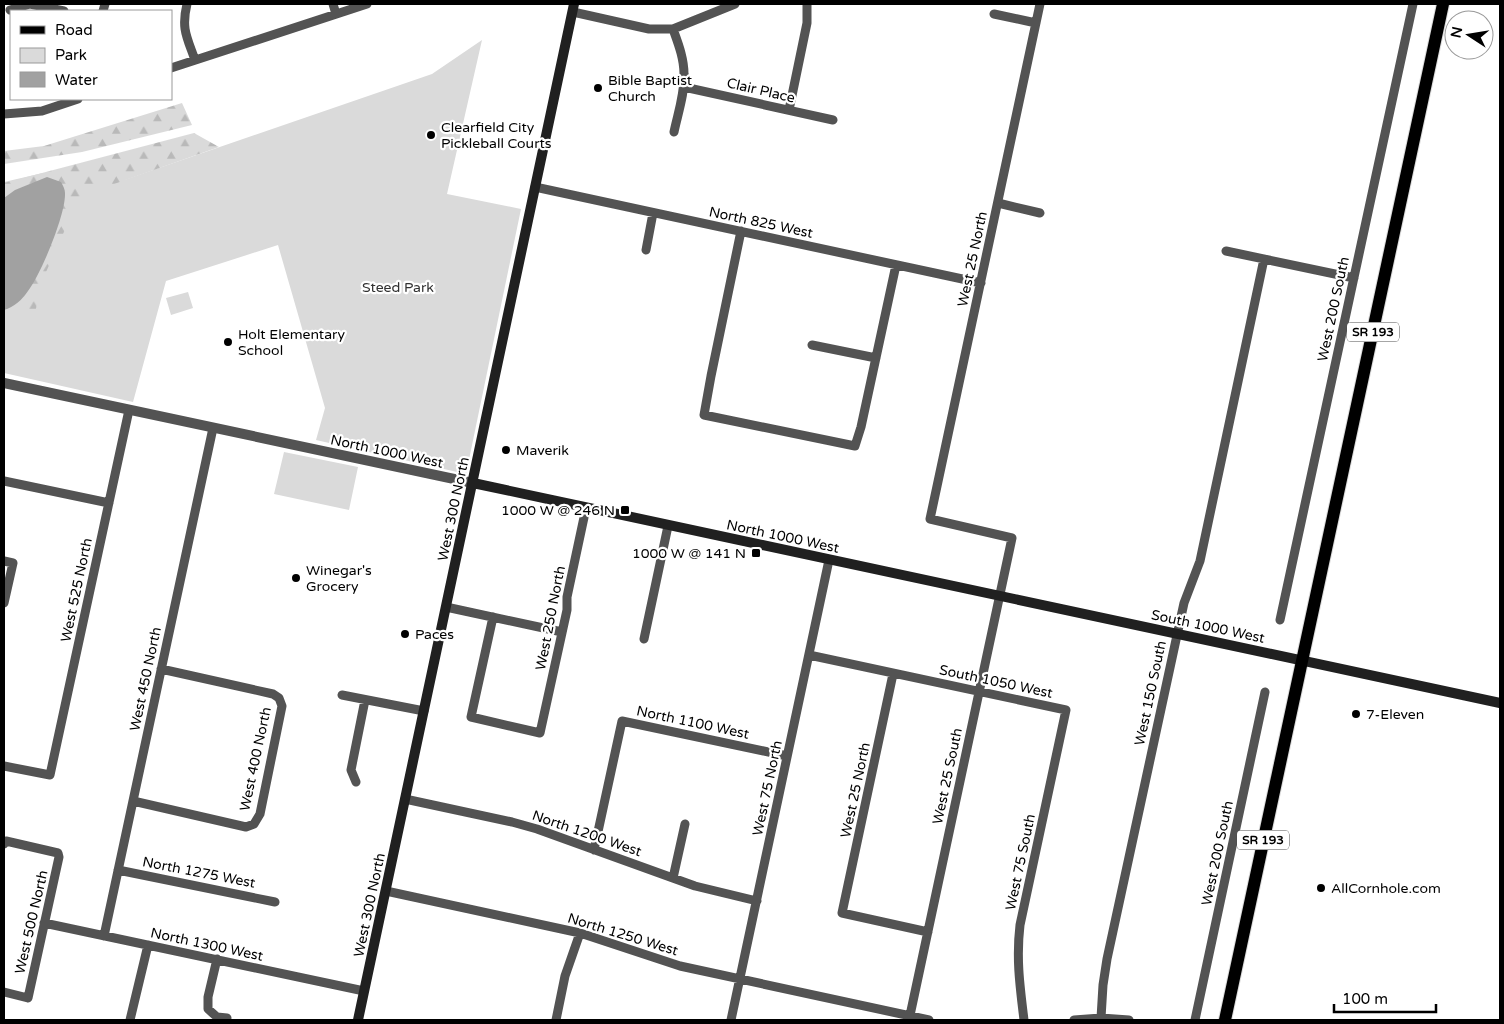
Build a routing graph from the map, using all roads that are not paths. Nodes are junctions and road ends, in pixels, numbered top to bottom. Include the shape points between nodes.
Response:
1 (187, 4) edge
2 (333, 4) edge
3 (367, 4) edge
4 (735, 4) edge
5 (807, 4) edge
6 (1040, 4) edge
7 (1413, 4) edge
8 (1443, 4) edge
9 (573, 8) edge
10 (10, 10) dead end
11 (59, 10) edge
12 (336, 14) junction
13 (994, 14) dead end
14 (1036, 23) junction
15 (673, 29) junction
16 (195, 60) junction
17 (172, 68) edge
18 (684, 87) junction
19 (75, 100) edge
20 (789, 110) junction
21 (4, 114) edge
22 (832, 120) dead end
23 (674, 132) dead end
24 (535, 187) junction
25 (998, 204) junction
26 (653, 213) junction
27 (1040, 213) dead end
28 (741, 232) junction
29 (646, 250) dead end
30 (1226, 251) dead end
31 (1264, 259) junction
32 (896, 265) junction
33 (1354, 278) junction
34 (981, 283) junction
35 (812, 345) dead end
36 (876, 358) junction
37 (4, 383) edge
38 (129, 410) junction
39 (213, 428) junction
40 (4, 481) edge
41 (473, 483) junction
42 (109, 503) junction
43 (586, 508) junction
44 (668, 526) junction
45 (1012, 538) joint
46 (829, 560) junction
47 (8, 562) edge
48 (910, 577) joint
49 (999, 596) junction
50 (4, 603) edge
51 (446, 607) junction
52 (493, 618) junction
53 (1280, 620) dead end
54 (562, 632) junction
55 (1177, 634) junction
56 (644, 639) dead end
57 (809, 656) junction
58 (1301, 660) junction
59 (161, 669) junction
60 (893, 674) junction
61 (979, 692) junction
62 (1266, 692) dead end
63 (342, 695) dead end
64 (365, 700) junction
65 (1500, 703) edge
66 (1066, 710) joint
67 (424, 711) junction
68 (787, 756) junction
69 (4, 766) edge
70 (356, 782) dead end
71 (405, 800) junction
72 (133, 801) junction
73 (685, 824) dead end
74 (5, 843) edge
75 (594, 850) junction
76 (118, 870) junction
77 (673, 878) junction
78 (386, 890) junction
79 (756, 901) junction
80 (275, 902) dead end
81 (44, 923) junction
82 (580, 932) junction
83 (928, 932) junction
84 (104, 936) junction
85 (148, 945) junction
86 (217, 960) junction
87 (740, 979) junction
88 (364, 991) junction
89 (4, 992) edge
90 (227, 1018) dead end
91 (909, 1018) edge
92 (1101, 1018) junction
93 (130, 1020) edge
94 (358, 1020) edge
95 (556, 1020) edge
96 (731, 1020) edge
97 (929, 1020) edge
98 (1024, 1020) edge
99 (1074, 1020) edge
100 (1129, 1020) edge
101 (1195, 1020) edge
102 (1225, 1020) edge

1 - 16 street via 184,32
2 - 12 street
3 - 12 street
4 - 15 street
5 - 20 street via 807,22
6 - 14 street, West 25 North
7 - 33 street, West 200 South
8 - 58 main road, SR 193
9 - 15 street via 649,29
9 - 24 main road, West 300 North
10 - 11 street via 30,4
12 - 16 street
13 - 14 street
14 - 25 street, West 25 North
15 - 18 street via 683,58
16 - 17 street
18 - 20 street, Clair Place
18 - 23 street
19 - 21 street via 42,110
20 - 22 street, Clair Place
24 - 26 street, North 825 West
24 - 41 main road, West 300 North
25 - 27 street
25 - 34 street, West 25 North
26 - 28 street, North 825 West
26 - 29 street
28 - 32 street, North 825 West
28 - 36 street via 704,415 855,446
30 - 31 street
31 - 33 street
31 - 55 street, West 150 South via 1200,561 1184,603
32 - 34 street, North 825 West
32 - 36 street
33 - 53 street, West 200 South
34 - 45 street, West 25 North via 930,519
35 - 36 street
37 - 38 street, North 1000 West
38 - 39 street, North 1000 West
38 - 42 street, West 525 North
39 - 41 street, North 1000 West
39 - 59 street, West 450 North
40 - 42 street
41 - 43 main road, North 1000 West
41 - 51 main road, West 300 North
42 - 69 street, West 525 North via 50,775
43 - 44 main road, North 1000 West
43 - 54 street, West 250 North
44 - 46 main road, North 1000 West
44 - 56 street
45 - 49 street, West 25 South
46 - 48 main road, North 1000 West
46 - 57 street, West 75 North
47 - 50 street
48 - 49 main road, South 1000 West
49 - 55 main road, South 1000 West
49 - 61 street, West 25 South
51 - 52 street
51 - 67 main road, West 300 North
52 - 54 street
52 - 54 street, West 250 North via 471,717 540,733
55 - 58 main road, South 1000 West
55 - 92 street, West 150 South via 1107,959
57 - 60 street, South 1050 West
57 - 68 street, West 75 North
58 - 65 main road, South 1000 West
58 - 102 main road, SR 193
59 - 72 street, West 450 North
59 - 72 street, West 400 North via 279,698 282,706 260,814 254,824 246,827
60 - 61 street, South 1050 West
60 - 83 street, West 25 North via 842,913
61 - 66 street, South 1050 West
61 - 83 street, West 25 South
62 - 101 street, West 200 South
63 - 64 street
64 - 67 street
64 - 70 street via 351,770
66 - 98 street, West 75 South via 1020,925 1017,951
67 - 71 main road, West 300 North
68 - 75 street, North 1100 West via 622,721
68 - 79 street, West 75 North
71 - 75 street, North 1200 West via 512,822
71 - 78 main road, West 300 North
72 - 76 street, West 450 North
73 - 77 street
74 - 81 street, West 500 North via 58,852
75 - 77 street, North 1200 West
76 - 80 street, North 1275 West
76 - 84 street, West 450 North
77 - 79 street, North 1200 West
78 - 82 street, North 1250 West
78 - 88 main road, West 300 North
79 - 87 street, West 75 North
81 - 84 street, North 1300 West
81 - 89 street, West 500 North via 28,998
82 - 87 street, North 1250 West via 680,966
82 - 95 street via 565,976
83 - 91 street, West 25 South
84 - 85 street, North 1300 West
85 - 86 street, North 1300 West
85 - 93 street
86 - 88 street, North 1300 West
86 - 90 street via 208,1009 217,1017
87 - 91 street, North 1250 West
87 - 96 street, West 75 North
88 - 94 main road, West 300 North
91 - 97 street, North 1250 West
92 - 99 street
92 - 100 street

